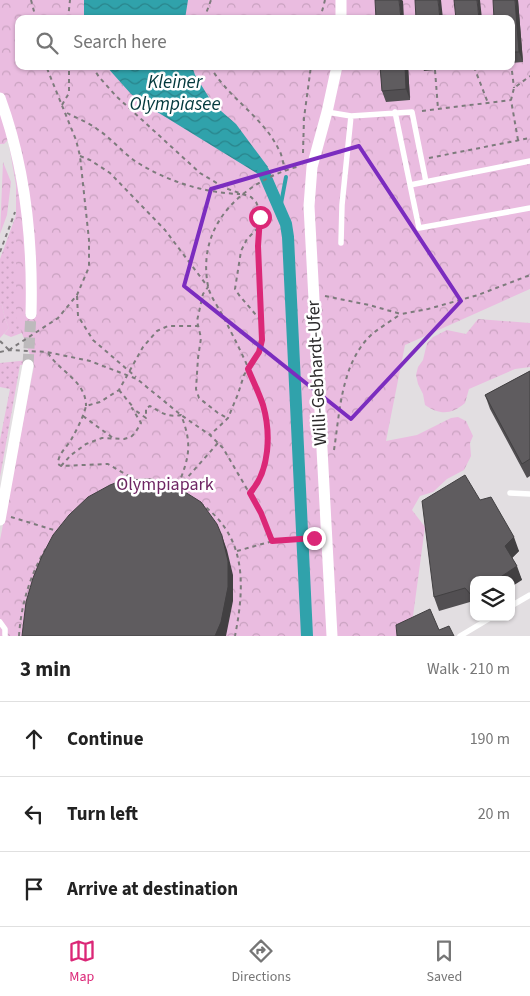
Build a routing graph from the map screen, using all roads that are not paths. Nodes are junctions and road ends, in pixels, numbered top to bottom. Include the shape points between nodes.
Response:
1 (340, 0) edge
2 (341, 15) edge
3 (336, 70) edge
4 (0, 98) edge
5 (328, 112) junction
6 (395, 112) junction
7 (351, 116) junction
8 (530, 161) edge
9 (426, 182) junction
10 (410, 185) junction
11 (530, 208) edge
12 (341, 243) dead end
13 (31, 314) tunnel mouth
14 (28, 365) tunnel mouth
15 (510, 493) dead end
16 (530, 494) edge
17 (1, 517) edge
18 (530, 595) edge
19 (515, 604) edge
20 (485, 621) edge
21 (0, 622) edge
22 (5, 636) edge
23 (332, 636) edge
24 (460, 636) edge

1 - 2 street
3 - 5 street, Willi-Gebhardt-Ufer
4 - 13 street via 15,147 29,229
5 - 7 lane
5 - 23 street, Willi-Gebhardt-Ufer via 312,167 309,206
6 - 7 lane
6 - 9 lane via 412,112
6 - 10 lane
7 - 12 lane
8 - 9 lane
9 - 10 lane
10 - 11 lane via 419,228
14 - 17 street
15 - 16 lane
18 - 19 lane
20 - 24 lane
21 - 22 lane

